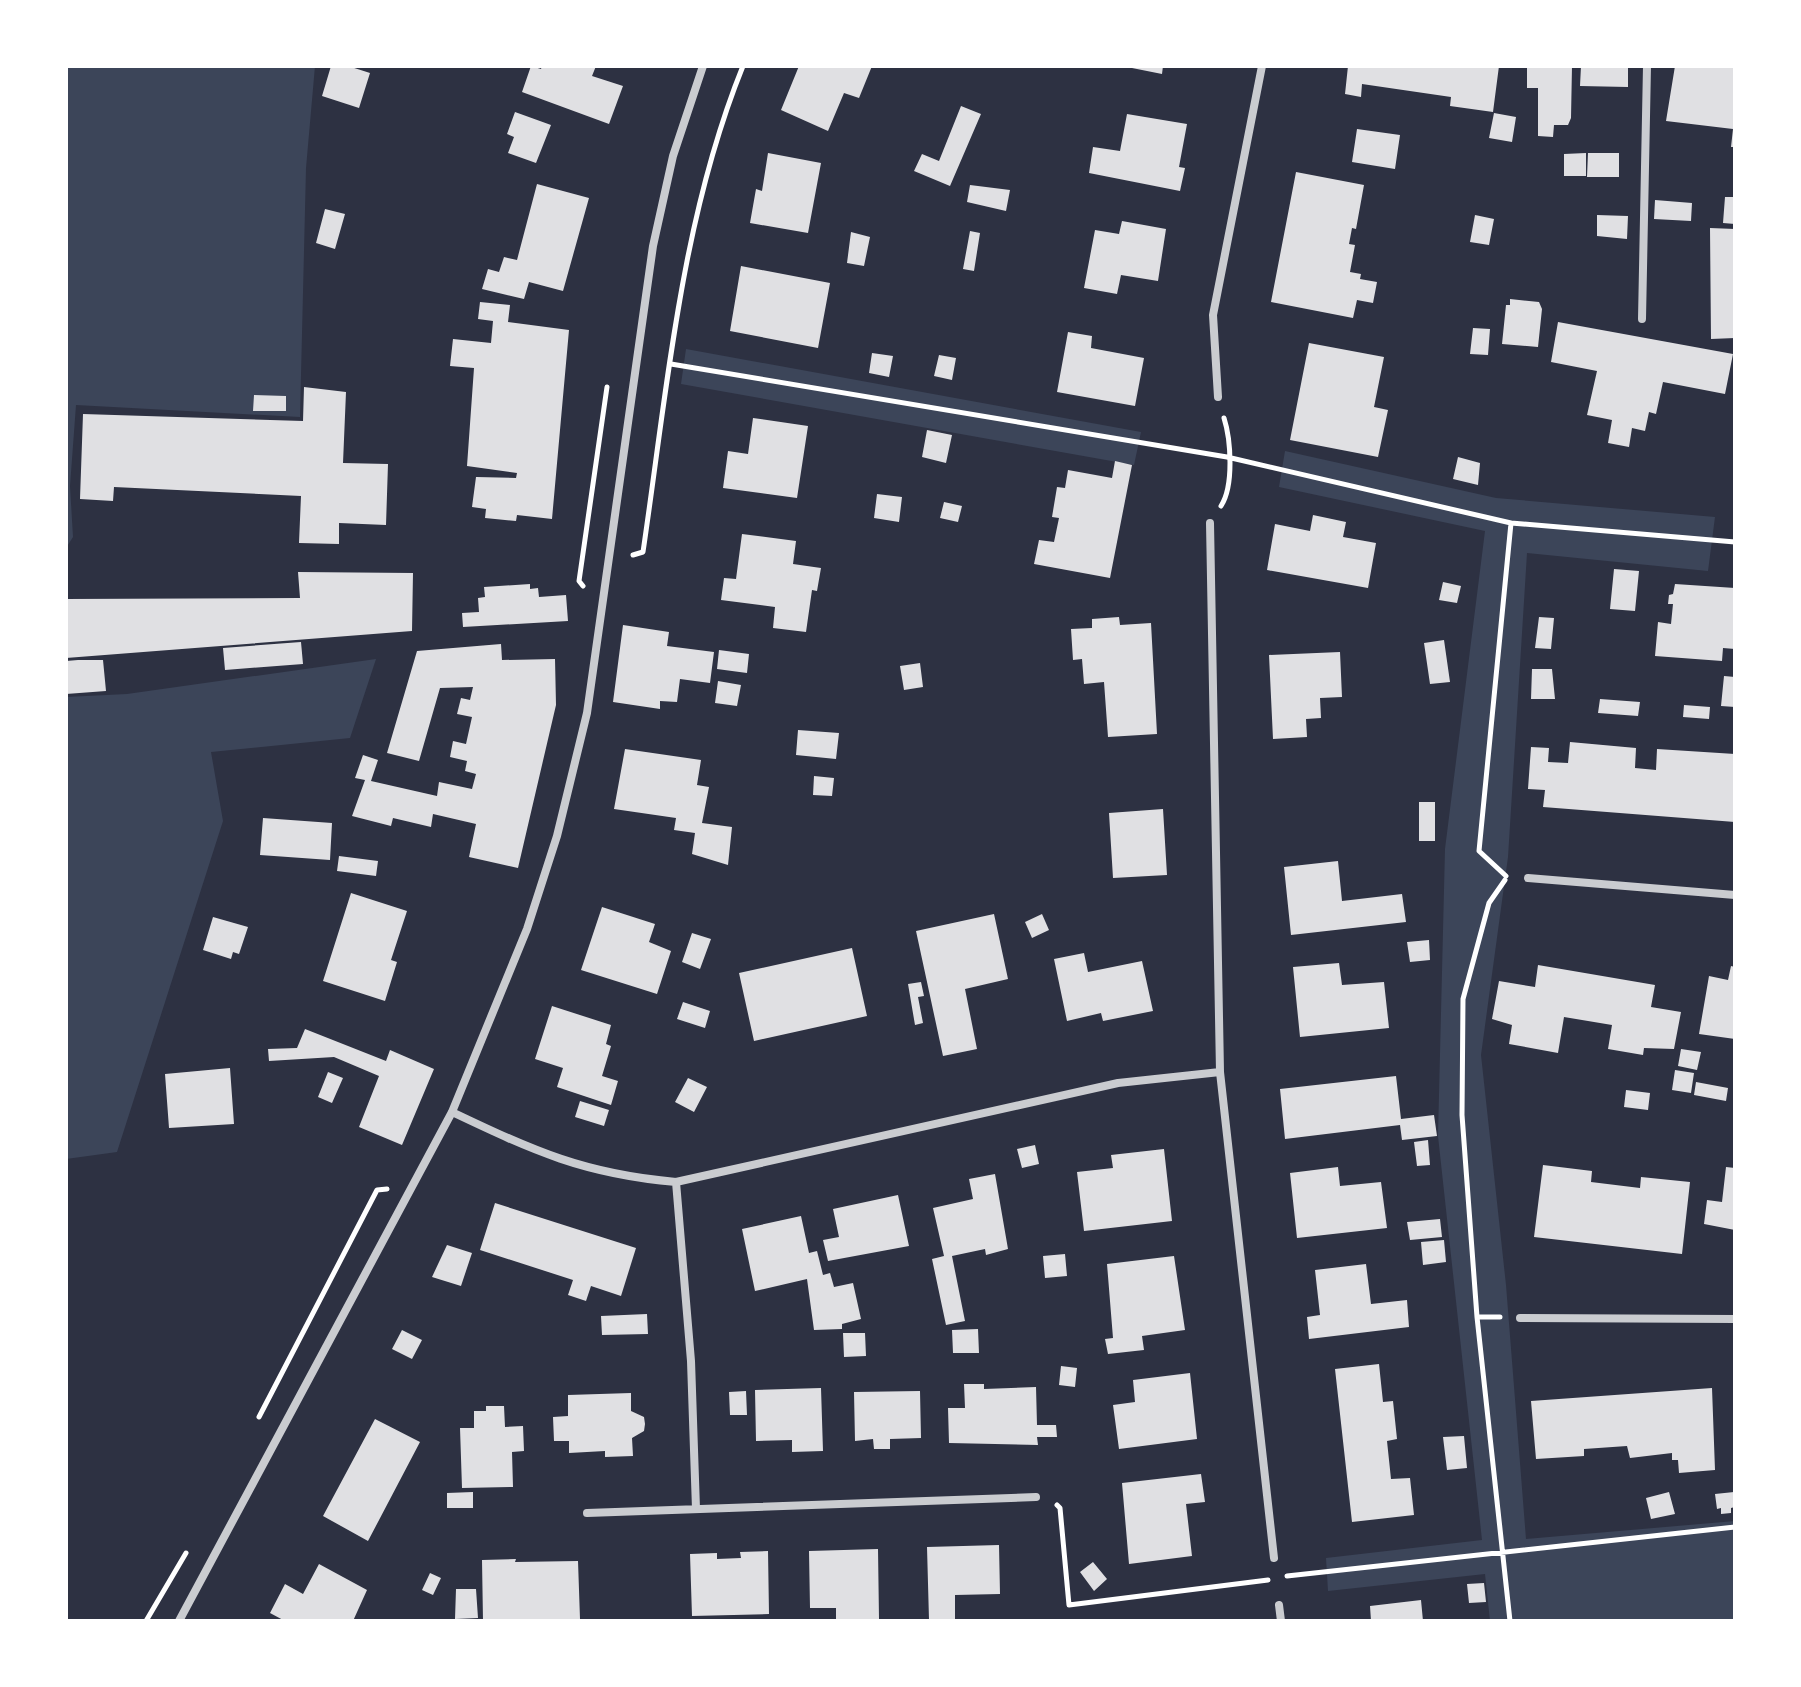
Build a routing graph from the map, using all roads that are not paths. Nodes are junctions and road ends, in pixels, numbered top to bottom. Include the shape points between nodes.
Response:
1 (1262, 66) edge
2 (1647, 66) edge
3 (699, 67) edge
4 (1642, 319) dead end
5 (1218, 397) road end
6 (1210, 523) road end
7 (1528, 878) road end
8 (1735, 895) edge
9 (1220, 1072) junction
10 (452, 1112) junction
11 (676, 1182) junction
12 (1520, 1318) dead end
13 (1735, 1319) edge
14 (1036, 1497) road end
15 (696, 1509) junction
16 (587, 1513) dead end
17 (1274, 1558) dead end
18 (1279, 1605) dead end
19 (179, 1621) edge
20 (1281, 1621) edge

1 - 5 street via 1213,315
2 - 4 street
3 - 10 street via 653,246 587,713 557,836 527,929
6 - 9 street
7 - 8 street
9 - 11 street via 1118,1083
9 - 17 street
10 - 11 street via 546,1156 617,1177
10 - 19 street
11 - 15 street via 691,1361
12 - 13 street
14 - 15 street
15 - 16 street
18 - 20 street

